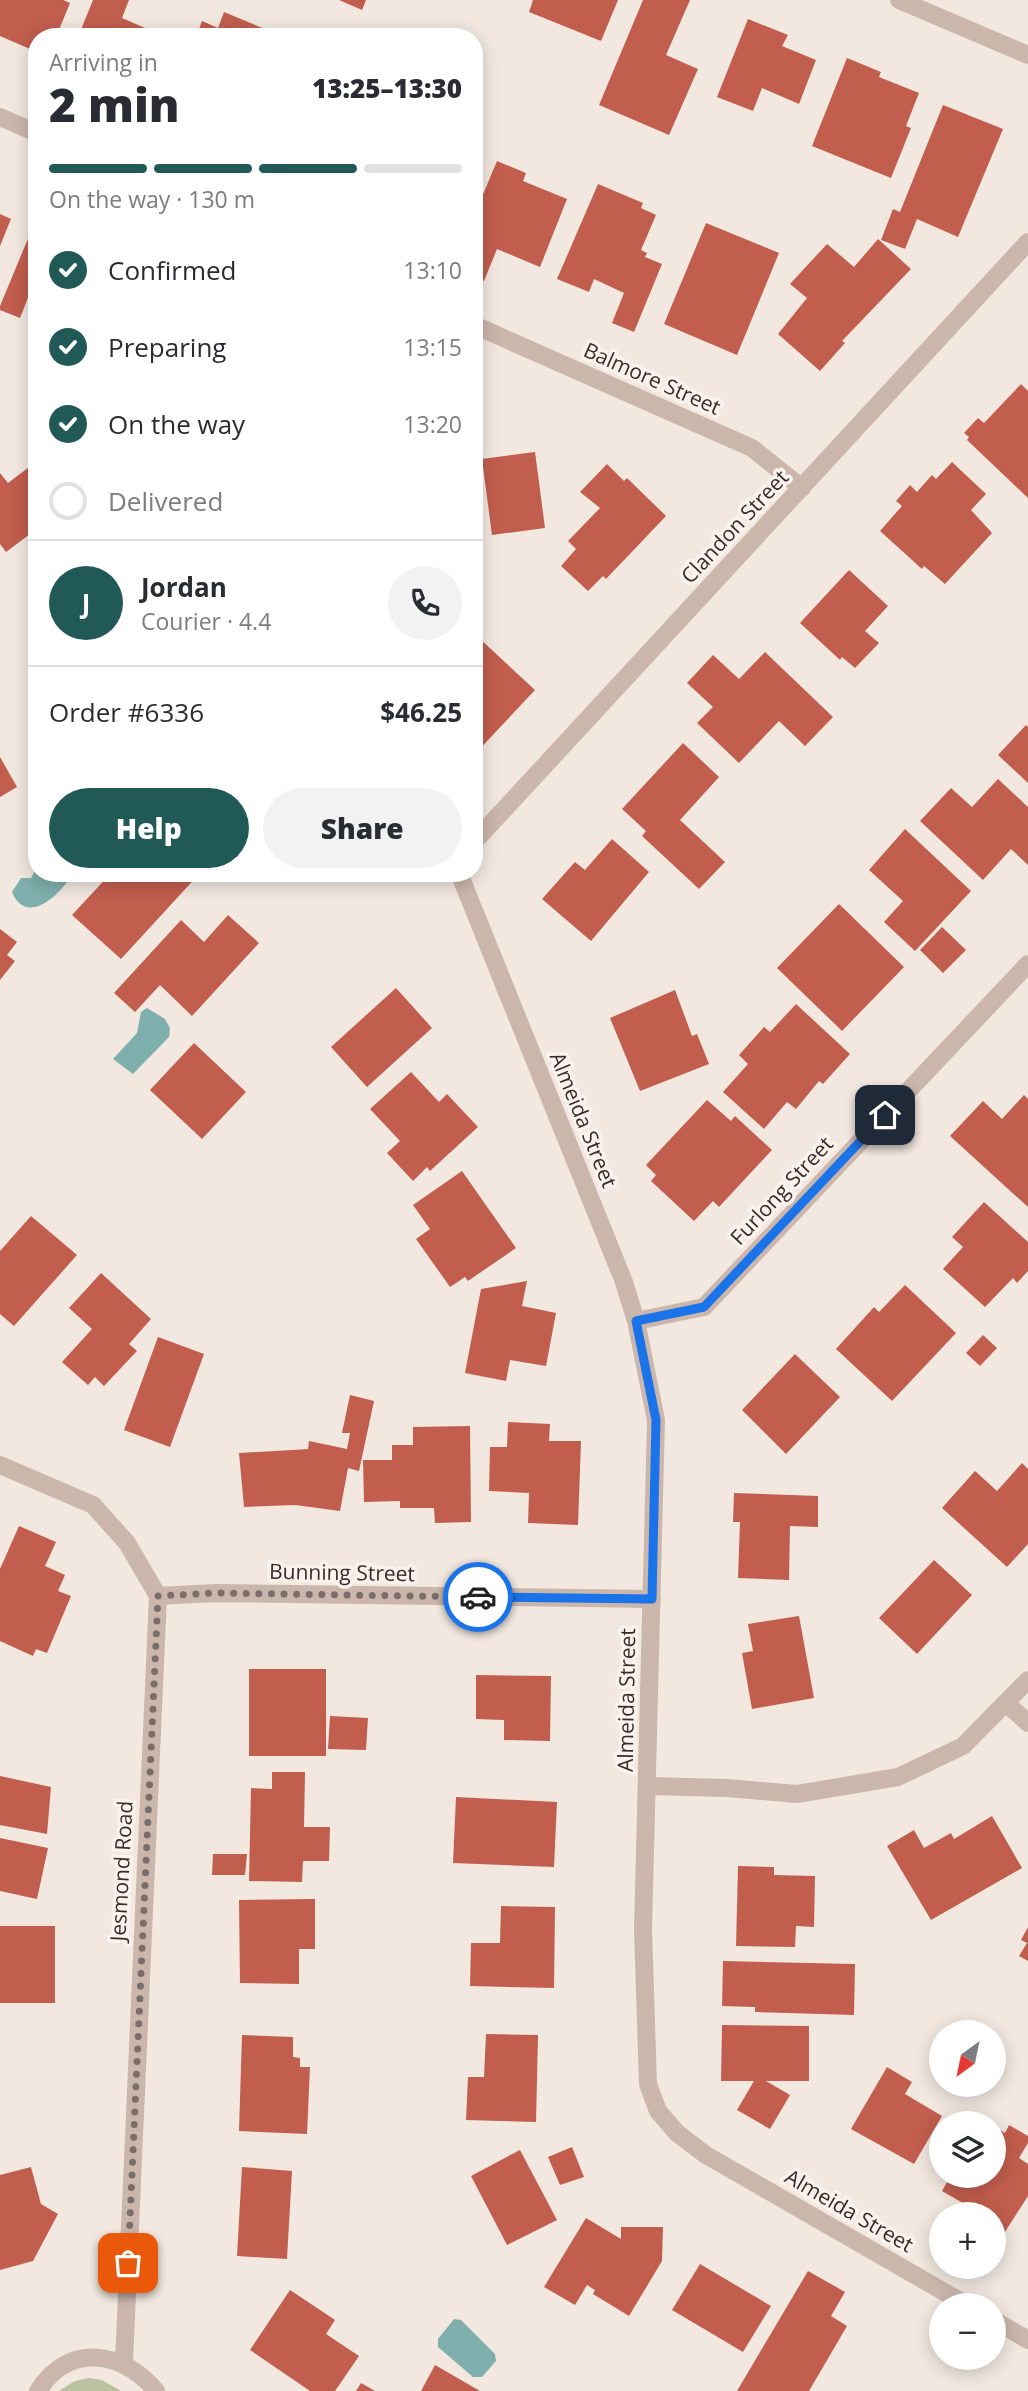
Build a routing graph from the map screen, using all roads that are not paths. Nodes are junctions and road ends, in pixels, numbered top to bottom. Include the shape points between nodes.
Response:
1 (899, 0) edge
2 (1028, 55) edge
3 (0, 117) edge
4 (28, 130) edge
5 (1028, 242) edge
6 (483, 330) edge
7 (802, 488) junction
8 (483, 832) edge
9 (463, 882) edge
10 (1028, 964) edge
11 (636, 1321) junction
12 (0, 1465) edge
13 (158, 1596) junction
14 (652, 1599) junction
15 (1028, 1680) edge
16 (1007, 1704) junction
17 (1028, 1723) edge
18 (648, 1786) junction
19 (946, 2293) edge
20 (1006, 2327) edge
21 (1028, 2340) edge
22 (124, 2362) junction
23 (38, 2391) edge
24 (156, 2391) edge

1 - 2 street
3 - 4 street
5 - 7 street, Clandon Street
6 - 7 street, Balmore Street via 752,448
7 - 8 street, Clandon Street
9 - 11 street, Almeida Street
10 - 11 street, Furlong Street via 704,1307
11 - 14 street, Almeida Street via 656,1420
12 - 13 street via 93,1504 127,1543
13 - 14 street, Bunning Street
13 - 22 street, Jesmond Road
14 - 18 street, Almeida Street
15 - 16 street
16 - 17 street
16 - 18 street via 963,1746 898,1777 797,1794
18 - 19 street, Almeida Street via 643,1943 648,2084 658,2111 706,2155
20 - 21 street
22 - 23 street via 96,2357 68,2363
22 - 24 street

